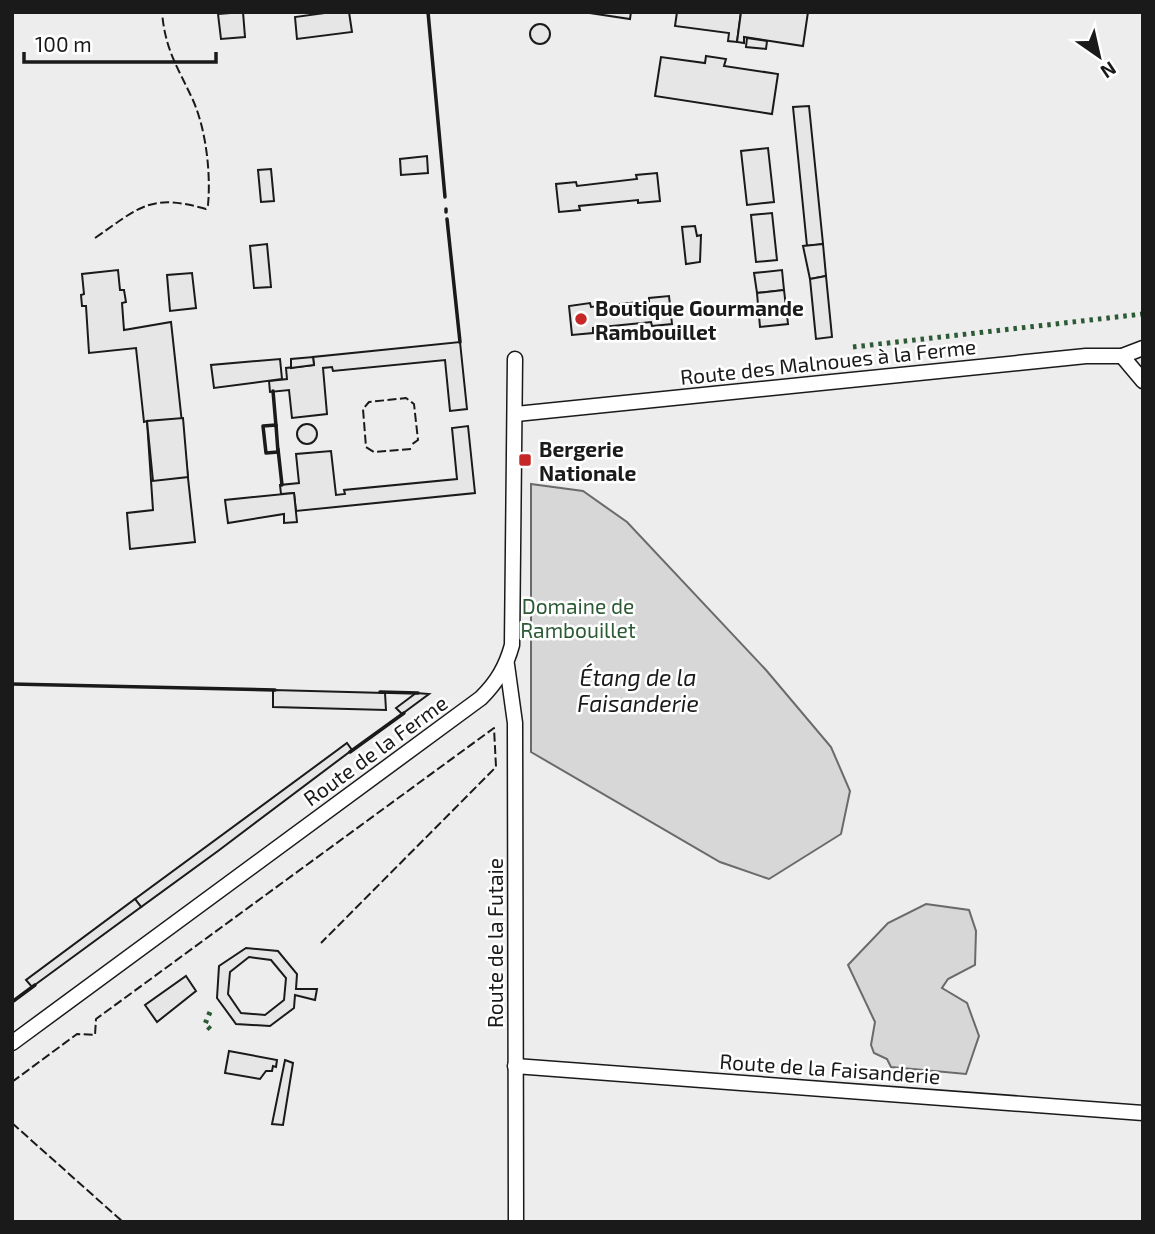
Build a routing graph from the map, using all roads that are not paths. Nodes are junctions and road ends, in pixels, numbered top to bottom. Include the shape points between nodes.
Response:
1 (1143, 348) edge
2 (1122, 356) junction
3 (514, 359) dead end
4 (1143, 381) edge
5 (516, 414) junction
6 (507, 664) junction
7 (12, 1042) edge
8 (515, 1066) junction
9 (1143, 1113) edge
10 (516, 1222) edge

1 - 2 street, Route des Malnoues à la Ferme
2 - 4 street
2 - 5 street, Route des Malnoues à la Ferme
3 - 5 street, Route de la Ferme
5 - 6 street, Route de la Ferme via 512,645
6 - 7 street, Route de la Ferme via 481,698
6 - 8 street, Route de la Futaie via 515,723
8 - 9 street, Route de la Faisanderie
8 - 10 street, Route de la Futaie

